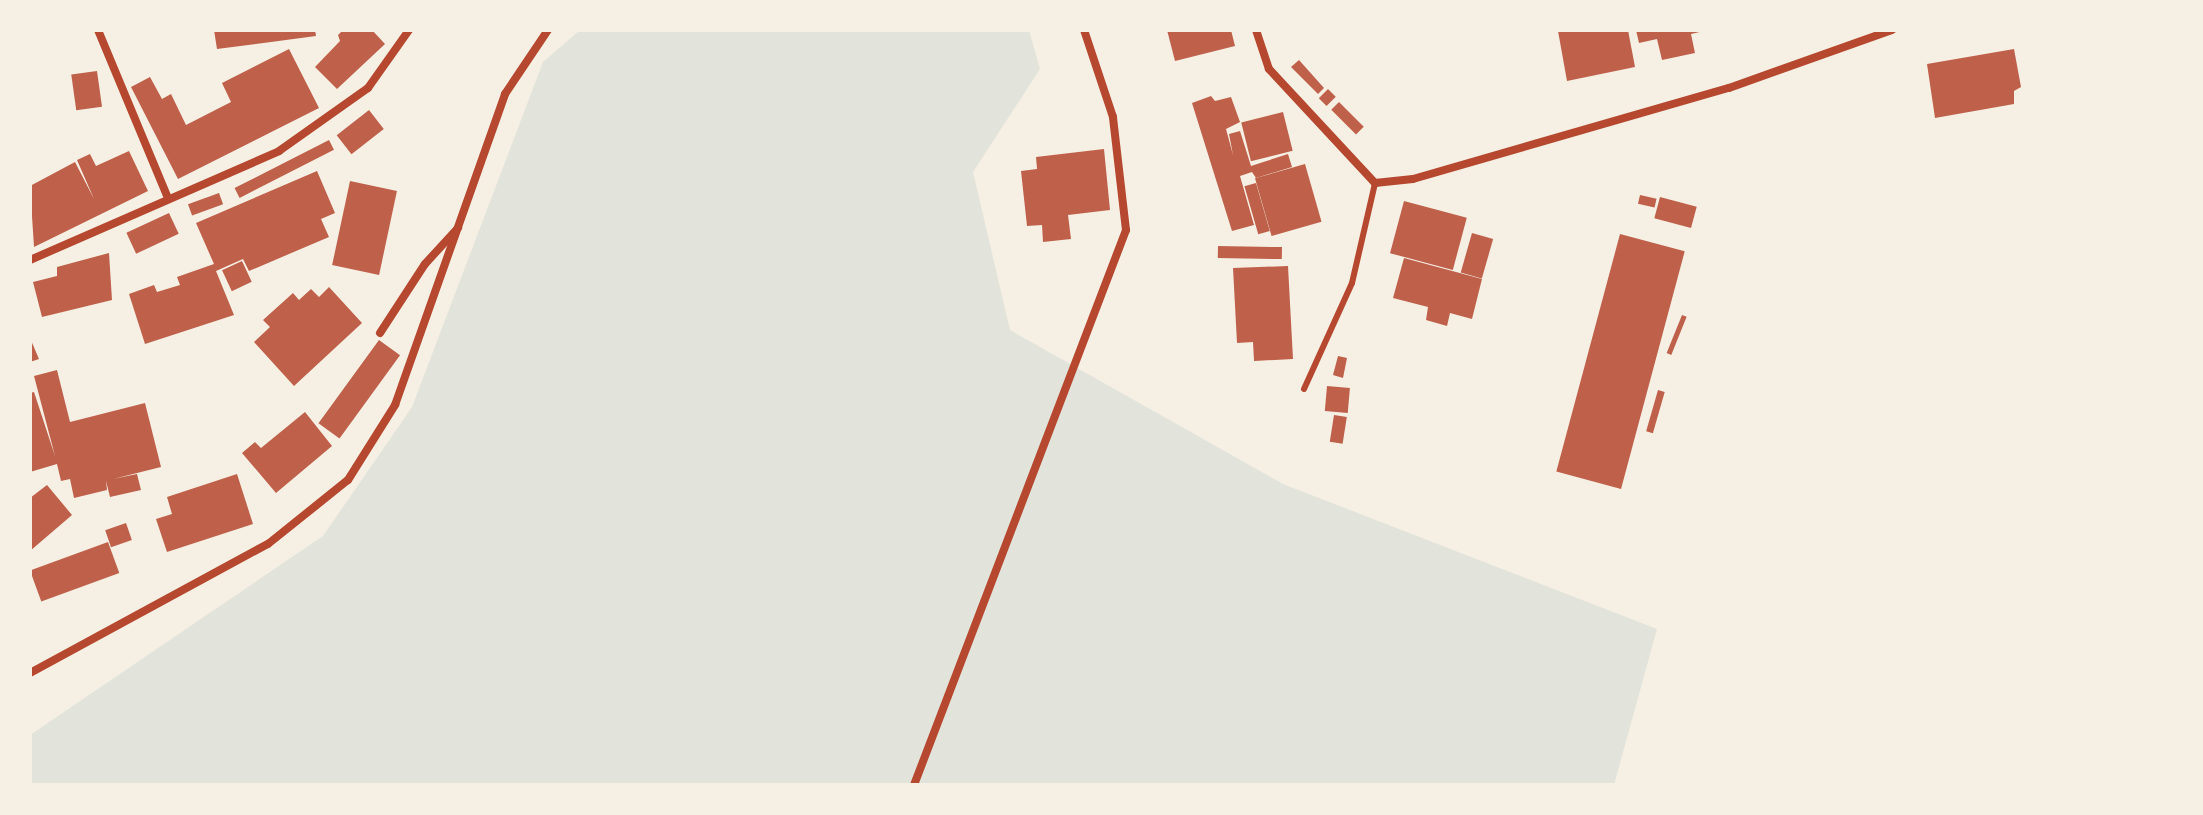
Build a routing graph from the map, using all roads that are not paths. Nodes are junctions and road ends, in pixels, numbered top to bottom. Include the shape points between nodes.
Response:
1 (98, 30) edge
2 (409, 30) edge
3 (548, 30) edge
4 (1084, 30) edge
5 (1256, 30) edge
6 (1892, 30) edge
7 (1375, 183) junction
8 (168, 198) junction
9 (460, 225) junction
10 (30, 260) edge
11 (380, 333) dead end
12 (1304, 389) dead end
13 (30, 673) edge
14 (914, 785) edge

1 - 8 street
2 - 8 street via 368,88 279,151
3 - 9 street via 505,94
4 - 14 street via 1113,117 1126,230
5 - 7 street via 1269,69
6 - 7 street via 1729,88 1413,179
7 - 12 lane via 1352,283
8 - 10 street
9 - 11 street via 425,264
9 - 13 street via 395,405 348,480 268,544

